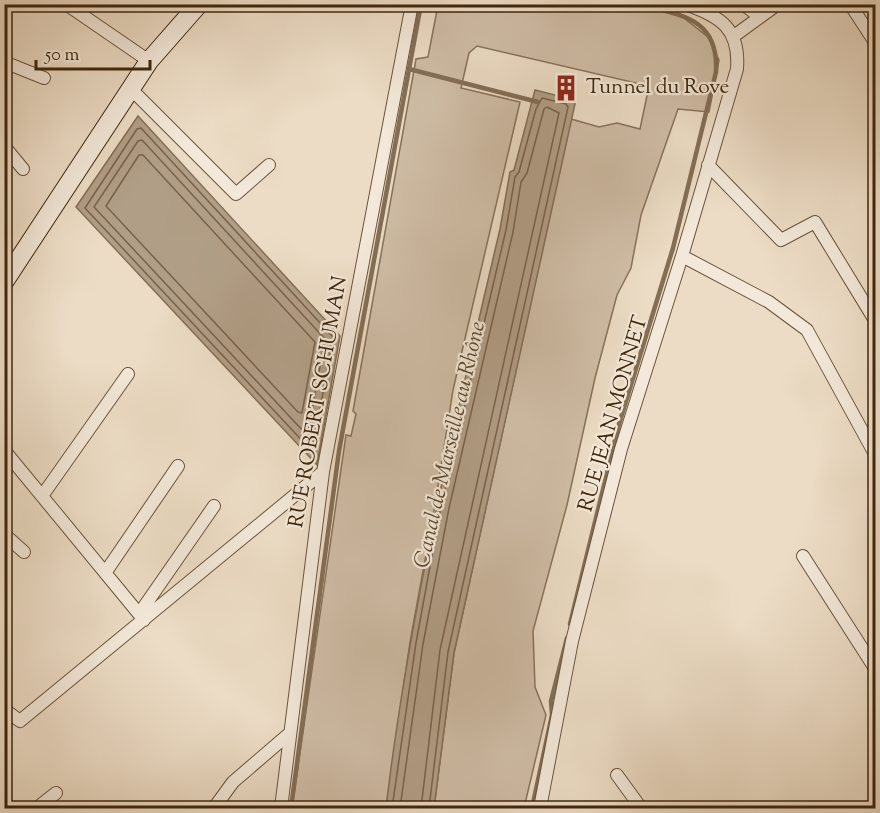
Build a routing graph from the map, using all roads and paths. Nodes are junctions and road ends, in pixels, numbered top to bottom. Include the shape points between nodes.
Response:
1 (66, 4) edge
2 (199, 4) edge
3 (412, 4) edge
4 (685, 4) edge
5 (743, 4) edge
6 (778, 4) edge
7 (850, 4) edge
8 (760, 17) junction
9 (734, 36) junction
10 (876, 44) edge
11 (149, 61) junction
12 (6, 64) edge
13 (44, 78) dead end
14 (131, 89) junction
15 (4, 146) edge
16 (269, 165) dead end
17 (708, 165) junction
18 (23, 169) dead end
19 (682, 256) junction
20 (4, 282) edge
21 (876, 322) edge
22 (128, 374) dead end
23 (4, 450) edge
24 (876, 456) edge
25 (178, 466) dead end
26 (323, 472) junction
27 (42, 496) junction
28 (213, 506) dead end
29 (4, 534) edge
30 (24, 552) dead end
31 (803, 556) dead end
32 (105, 573) junction
33 (141, 617) junction
34 (876, 670) edge
35 (4, 709) edge
36 (290, 733) junction
37 (617, 775) dead end
38 (56, 793) dead end
39 (37, 808) edge
40 (214, 808) edge
41 (281, 808) edge
42 (540, 808) edge
43 (641, 808) edge

1 - 11 street
2 - 11 street
3 - 26 street, RUE ROBERT SCHUMAN
4 - 9 street via 718,18
5 - 8 street
6 - 8 street
7 - 10 street
8 - 9 street
9 - 17 street, RUE JEAN MONNET via 737,69
11 - 14 street
12 - 13 street
14 - 16 street via 236,194
14 - 20 street
15 - 18 street
17 - 19 street, RUE JEAN MONNET
17 - 21 street via 781,240 815,222
19 - 24 street via 769,302 807,330
19 - 42 street, RUE JEAN MONNET via 621,449 572,641
22 - 27 street
23 - 27 street
25 - 32 street
26 - 33 street
26 - 36 street, RUE ROBERT SCHUMAN
27 - 32 street
28 - 33 street
29 - 30 street
31 - 34 street
32 - 33 street
33 - 35 street via 20,721
36 - 40 street via 233,782
36 - 41 street, RUE ROBERT SCHUMAN
37 - 43 street
38 - 39 street

